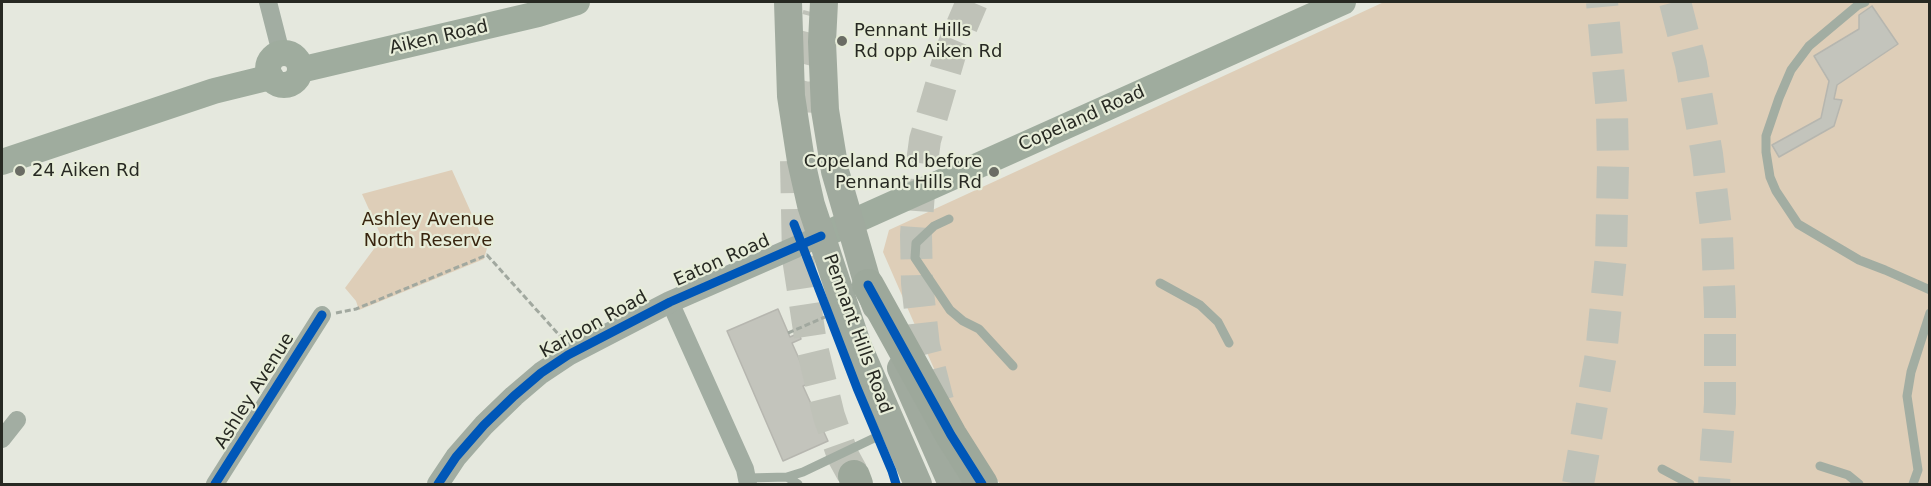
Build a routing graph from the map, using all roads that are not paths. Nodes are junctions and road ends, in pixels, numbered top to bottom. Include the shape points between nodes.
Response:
1 (268, 2) edge
2 (577, 2) edge
3 (788, 2) edge
4 (824, 2) edge
5 (1343, 2) edge
6 (1860, 3) edge
7 (281, 53) junction
8 (300, 70) junction
9 (271, 77) junction
10 (2, 162) edge
11 (949, 219) dead end
12 (850, 223) junction
13 (821, 236) junction
14 (1160, 283) dead end
15 (868, 285) junction
16 (1929, 290) edge
17 (670, 302) junction
18 (1929, 313) edge
19 (322, 315) road end
20 (1229, 343) dead end
21 (1012, 366) dead end
22 (17, 420) dead end
23 (893, 429) junction
24 (2, 439) edge
25 (1820, 466) dead end
26 (1662, 469) dead end
27 (786, 477) junction
28 (748, 481) edge
29 (215, 484) edge
30 (438, 484) edge
31 (798, 484) edge
32 (918, 484) edge
33 (952, 484) edge
34 (982, 484) edge
35 (1690, 484) edge
36 (1859, 484) edge
37 (1913, 484) edge

1 - 7 street
2 - 8 main road, Aiken Road via 533,16
3 - 13 highway, Pennant Hills Road via 795,127
4 - 12 highway, Pennant Hills Road via 825,110 835,171
5 - 12 main road, Copeland Road
6 - 16 lane via 1809,46 1791,70 1766,136 1770,177 1798,224 1859,260
7 - 8 main road via 295,57
7 - 9 main road via 269,62
8 - 9 main road via 288,84
9 - 10 main road via 193,98
11 - 21 lane via 934,226 916,243 915,258 950,310 979,328
12 - 13 main road, Copeland Road
12 - 15 highway, Pennant Hills Road
13 - 17 street, Eaton Road
13 - 23 highway, Pennant Hills Road via 857,344
14 - 20 lane via 1200,305 1218,322
15 - 33 highway, Pennant Hills Road
15 - 34 highway
17 - 28 street, Eaton Road
17 - 30 street, Karloon Road via 598,337 541,373 484,425
18 - 37 lane via 1907,396 1918,470
19 - 29 street, Ashley Avenue
22 - 24 street
23 - 27 lane
23 - 32 highway, Pennant Hills Road
25 - 36 lane via 1848,475
26 - 35 lane
27 - 28 lane
27 - 31 lane

